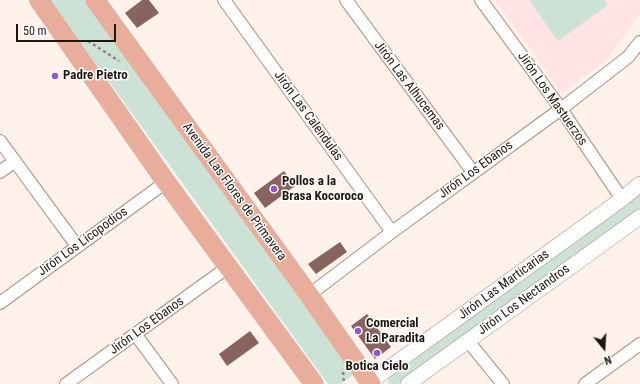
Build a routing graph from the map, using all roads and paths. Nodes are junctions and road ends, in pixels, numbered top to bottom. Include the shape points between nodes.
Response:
1 (39, 0) edge
2 (95, 0) edge
3 (224, 0) edge
4 (346, 0) edge
5 (481, 0) edge
6 (640, 42) edge
7 (560, 109) junction
8 (0, 141) edge
9 (15, 161) junction
10 (0, 172) edge
11 (473, 172) junction
12 (166, 182) junction
13 (640, 184) edge
14 (622, 199) junction
15 (640, 217) edge
16 (392, 232) junction
17 (77, 246) junction
18 (228, 267) junction
19 (309, 295) junction
20 (0, 303) edge
21 (136, 334) junction
22 (468, 341) junction
23 (640, 344) edge
24 (343, 368) dead end
25 (369, 383) edge
26 (66, 384) edge
27 (172, 384) edge
28 (314, 384) edge
29 (344, 384) edge
30 (408, 384) edge
31 (503, 384) edge
32 (585, 384) edge

1 - 12 main road
2 - 19 main road, Avenida Las Flores de Primavera
3 - 16 street, Jirón Las Calendulas
4 - 11 street, Jirón Las Alhucemas
5 - 7 street, Jirón Los Mastuerzos
6 - 7 street, Jirón Los Ebanos via 628,57
7 - 11 street, Jirón Los Ebanos
7 - 14 street, Jirón Los Mastuerzos
8 - 9 street
9 - 10 street
9 - 17 street
11 - 16 street, Jirón Los Ebanos
12 - 17 street, Jirón Los Licopodios
12 - 18 main road
13 - 14 street, Jirón Las Marticarias
14 - 25 street, Jirón Las Marticarias
15 - 22 street, Jirón Los Nectandros
16 - 19 street, Jirón Los Ebanos
17 - 20 street, Jirón Los Licopodios
18 - 21 street, Jirón Los Ebanos
18 - 28 main road
19 - 25 main road, Avenida Las Flores de Primavera
21 - 26 street, Jirón Los Ebanos
21 - 27 street
22 - 30 street, Jirón Los Nectandros
22 - 31 street
23 - 32 street
24 - 29 path

